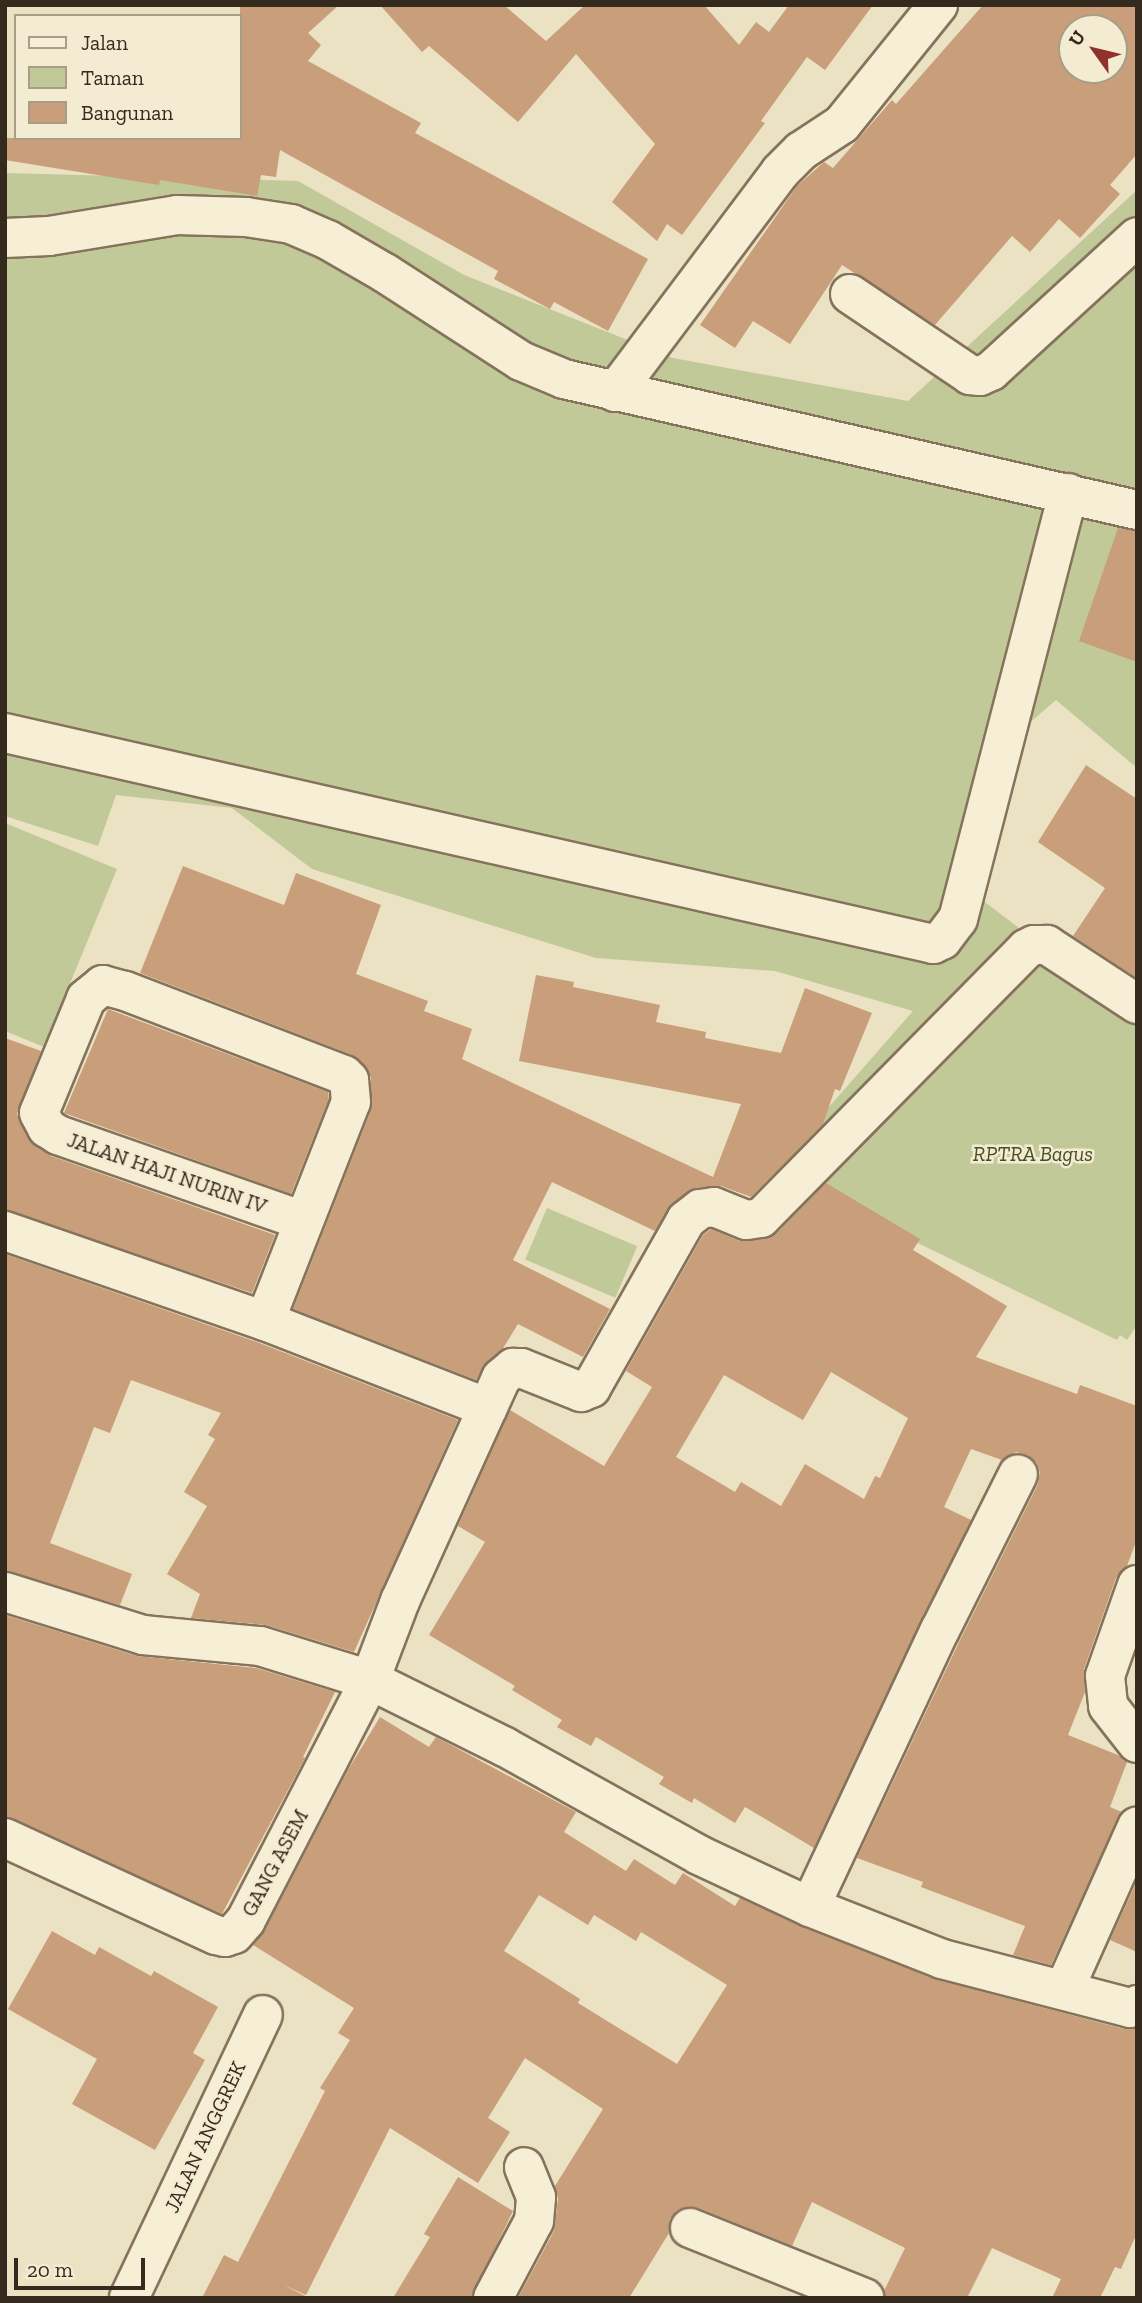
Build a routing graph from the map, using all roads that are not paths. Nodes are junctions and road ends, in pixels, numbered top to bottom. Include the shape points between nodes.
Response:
1 (938, 5) edge
2 (1137, 237) edge
3 (5, 238) edge
4 (850, 294) dead end
5 (615, 392) junction
6 (1068, 494) junction
7 (1137, 510) edge
8 (5, 733) edge
9 (1137, 1003) edge
10 (303, 1221) junction
11 (5, 1231) edge
12 (265, 1321) junction
13 (488, 1408) junction
14 (1018, 1474) dead end
15 (1137, 1585) edge
16 (5, 1592) edge
17 (370, 1680) junction
18 (1137, 1743) edge
19 (1137, 1827) edge
20 (5, 1838) edge
21 (810, 1907) junction
22 (1064, 1990) junction
23 (1137, 2006) edge
24 (262, 2015) dead end
25 (524, 2167) dead end
26 (690, 2228) dead end
27 (129, 2298) edge
28 (493, 2298) edge
29 (864, 2298) edge

1 - 5 street via 842,124 801,150 780,172
2 - 4 street via 991,371 980,376 970,375
3 - 5 street via 49,236 177,215 291,224 385,273 521,361 564,379
5 - 6 street
6 - 7 street
6 - 8 street via 958,919 942,940 933,944
9 - 13 street via 1047,945 1026,949 761,1218 747,1220 714,1206 700,1209 686,1220 591,1388 581,1392 513,1368 501,1378
10 - 10 street, JALAN HAJI NURIN IV via 47,1128 39,1113 86,999 97,988 111,985 344,1075 352,1087 351,1102
10 - 12 street
11 - 12 street
12 - 13 street
13 - 17 street
14 - 21 street
15 - 18 street via 1105,1676 1108,1706
16 - 17 street via 143,1635 260,1646
17 - 20 street, GANG ASEM via 246,1920 234,1934 216,1935
17 - 21 street via 505,1747 699,1855
19 - 22 street
21 - 22 street via 942,1959
22 - 23 street
24 - 27 street, JALAN ANGGREK
25 - 28 street via 536,2197 534,2221
26 - 29 street

